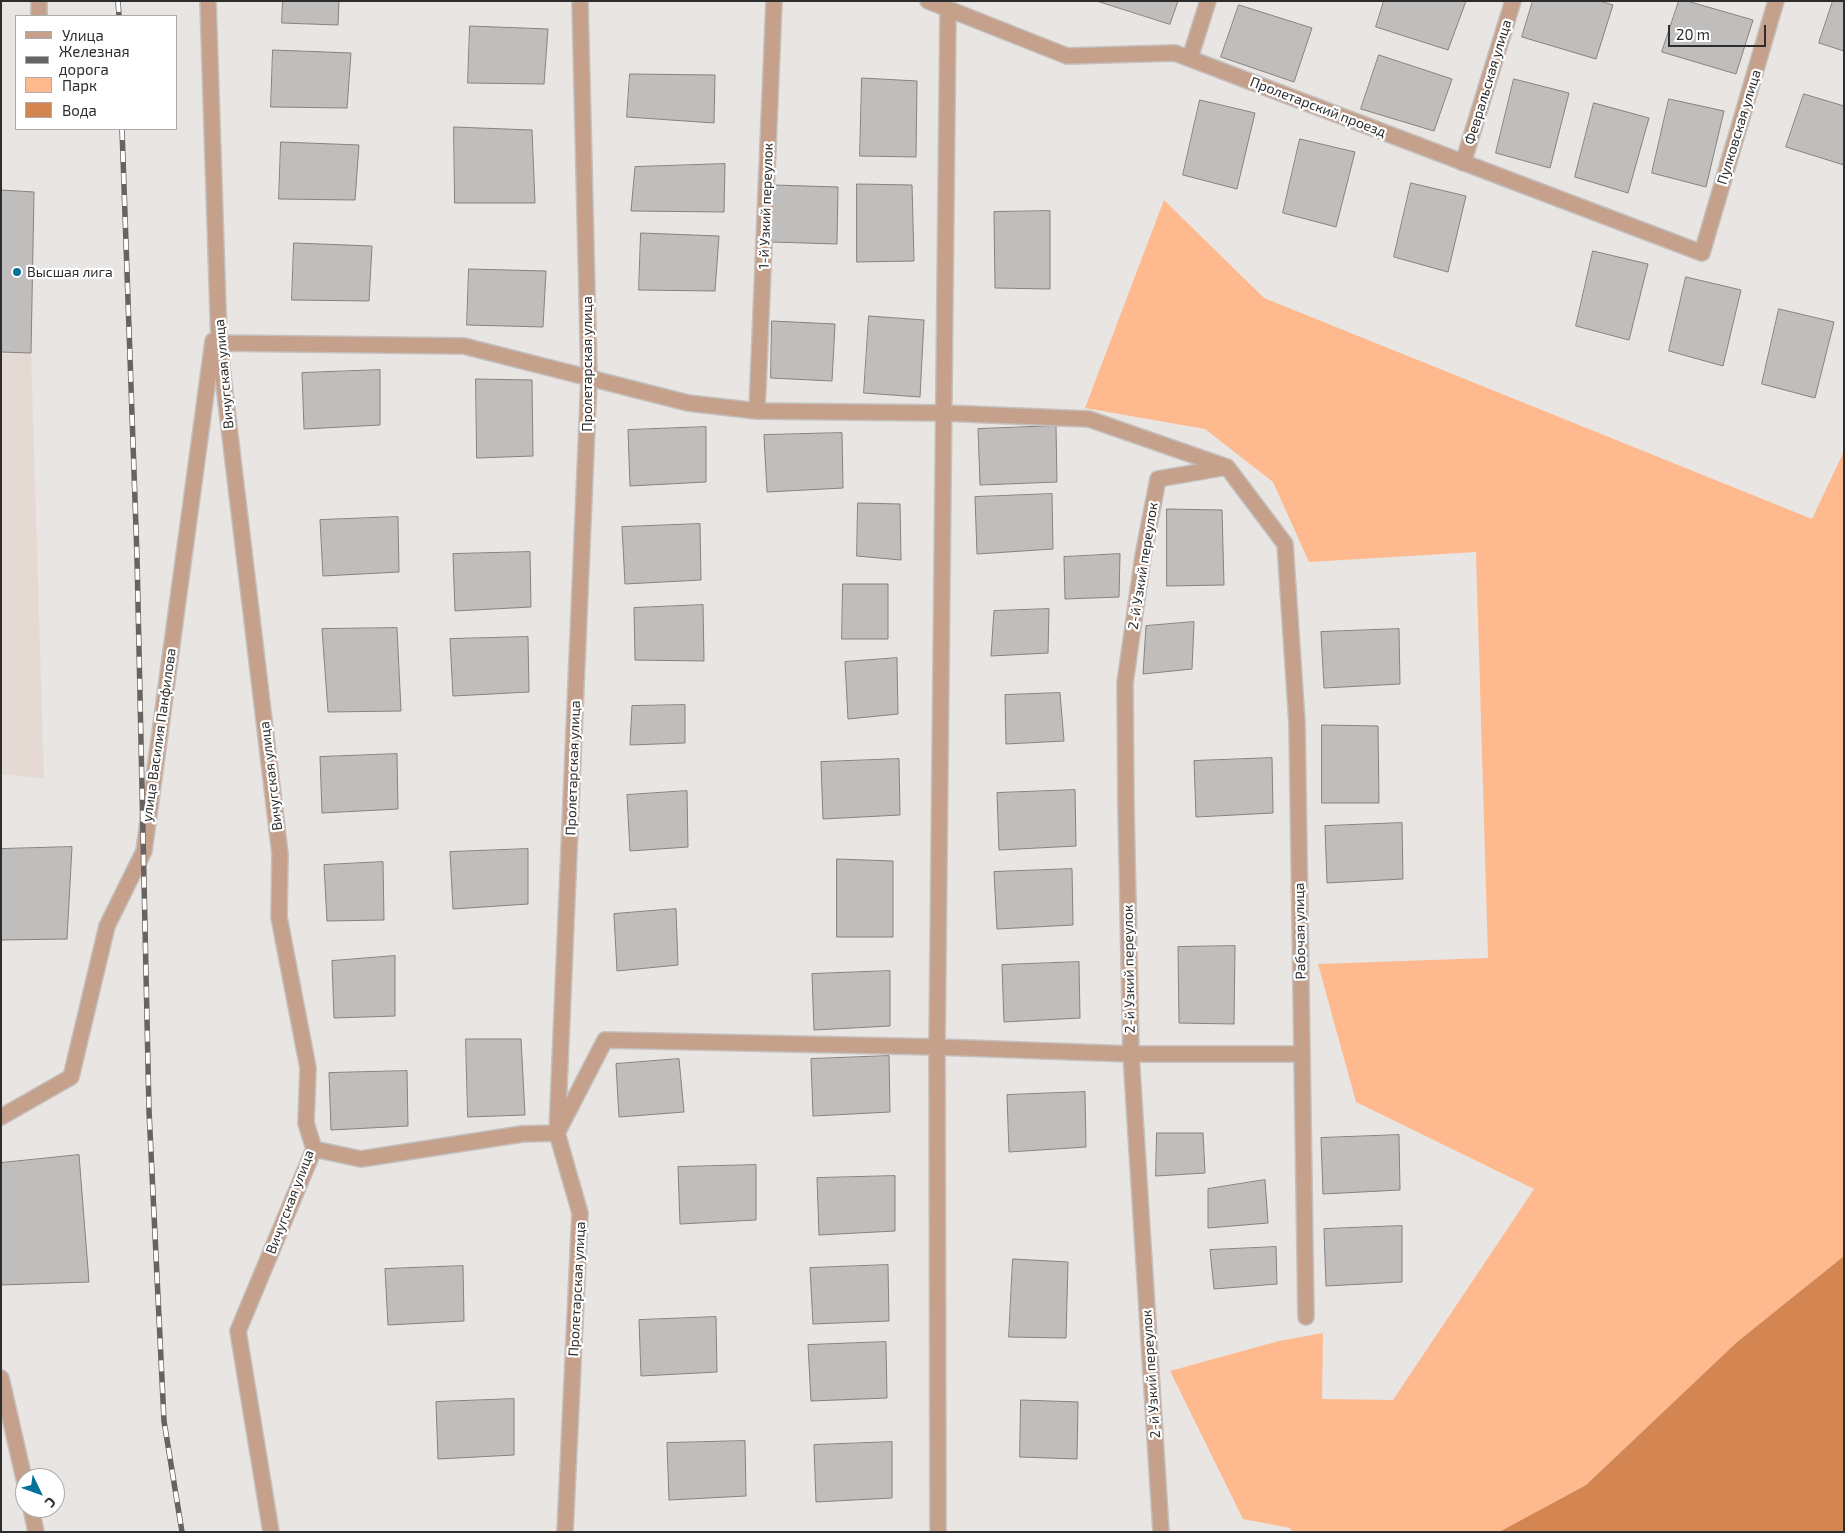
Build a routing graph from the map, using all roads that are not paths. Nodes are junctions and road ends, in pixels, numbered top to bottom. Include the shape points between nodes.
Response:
1 (39, 1) edge
2 (208, 1) edge
3 (580, 1) edge
4 (774, 1) edge
5 (928, 1) edge
6 (1208, 1) edge
7 (1513, 1) edge
8 (1776, 1) edge
9 (948, 10) junction
10 (39, 15) edge
11 (1190, 58) junction
12 (1464, 162) junction
13 (1702, 253) joint
14 (218, 304) junction
15 (219, 343) junction
16 (589, 378) junction
17 (757, 411) junction
18 (942, 413) junction
19 (1228, 467) junction
20 (937, 1047) junction
21 (1131, 1054) junction
22 (1302, 1054) junction
23 (1, 1117) edge
24 (557, 1133) junction
25 (314, 1149) junction
26 (1306, 1317) dead end
27 (1, 1378) edge
28 (22, 1468) edge
29 (33, 1518) edge
30 (36, 1532) edge
31 (271, 1532) edge
32 (565, 1532) edge
33 (938, 1532) edge
34 (1161, 1532) edge

1 - 10 street
2 - 14 street, Вичугская улица
3 - 16 street, Пролетарская улица
4 - 17 street, 1-й Узкий переулок
5 - 9 street, Пролетарский проезд
6 - 11 street
7 - 12 street, Февральская улица
8 - 13 street, Пулковская улица
9 - 11 street, Пролетарский проезд via 1066,56 1175,53
9 - 18 street
11 - 12 street, Пролетарский проезд
12 - 13 street, Пролетарский проезд
14 - 15 street, Вичугская улица
14 - 23 street, улица Василия Панфилова via 144,851 107,926 71,1077
15 - 16 street via 464,346
15 - 25 street, Вичугская улица via 280,854 279,917 308,1068 306,1123
16 - 17 street via 688,403
16 - 24 street, Пролетарская улица
17 - 18 street
18 - 19 street via 1089,419
18 - 20 street
19 - 21 street, 2-й Узкий переулок via 1158,479 1143,556 1125,683
19 - 22 street, Рабочая улица via 1285,544 1297,723
20 - 21 street
20 - 24 street via 605,1040
20 - 33 street
21 - 22 street
21 - 34 street, 2-й Узкий переулок
22 - 26 street, Рабочая улица
24 - 25 street via 522,1134 362,1159
24 - 32 street, Пролетарская улица via 580,1213
25 - 31 street, Вичугская улица via 238,1331
27 - 28 street
29 - 30 street

